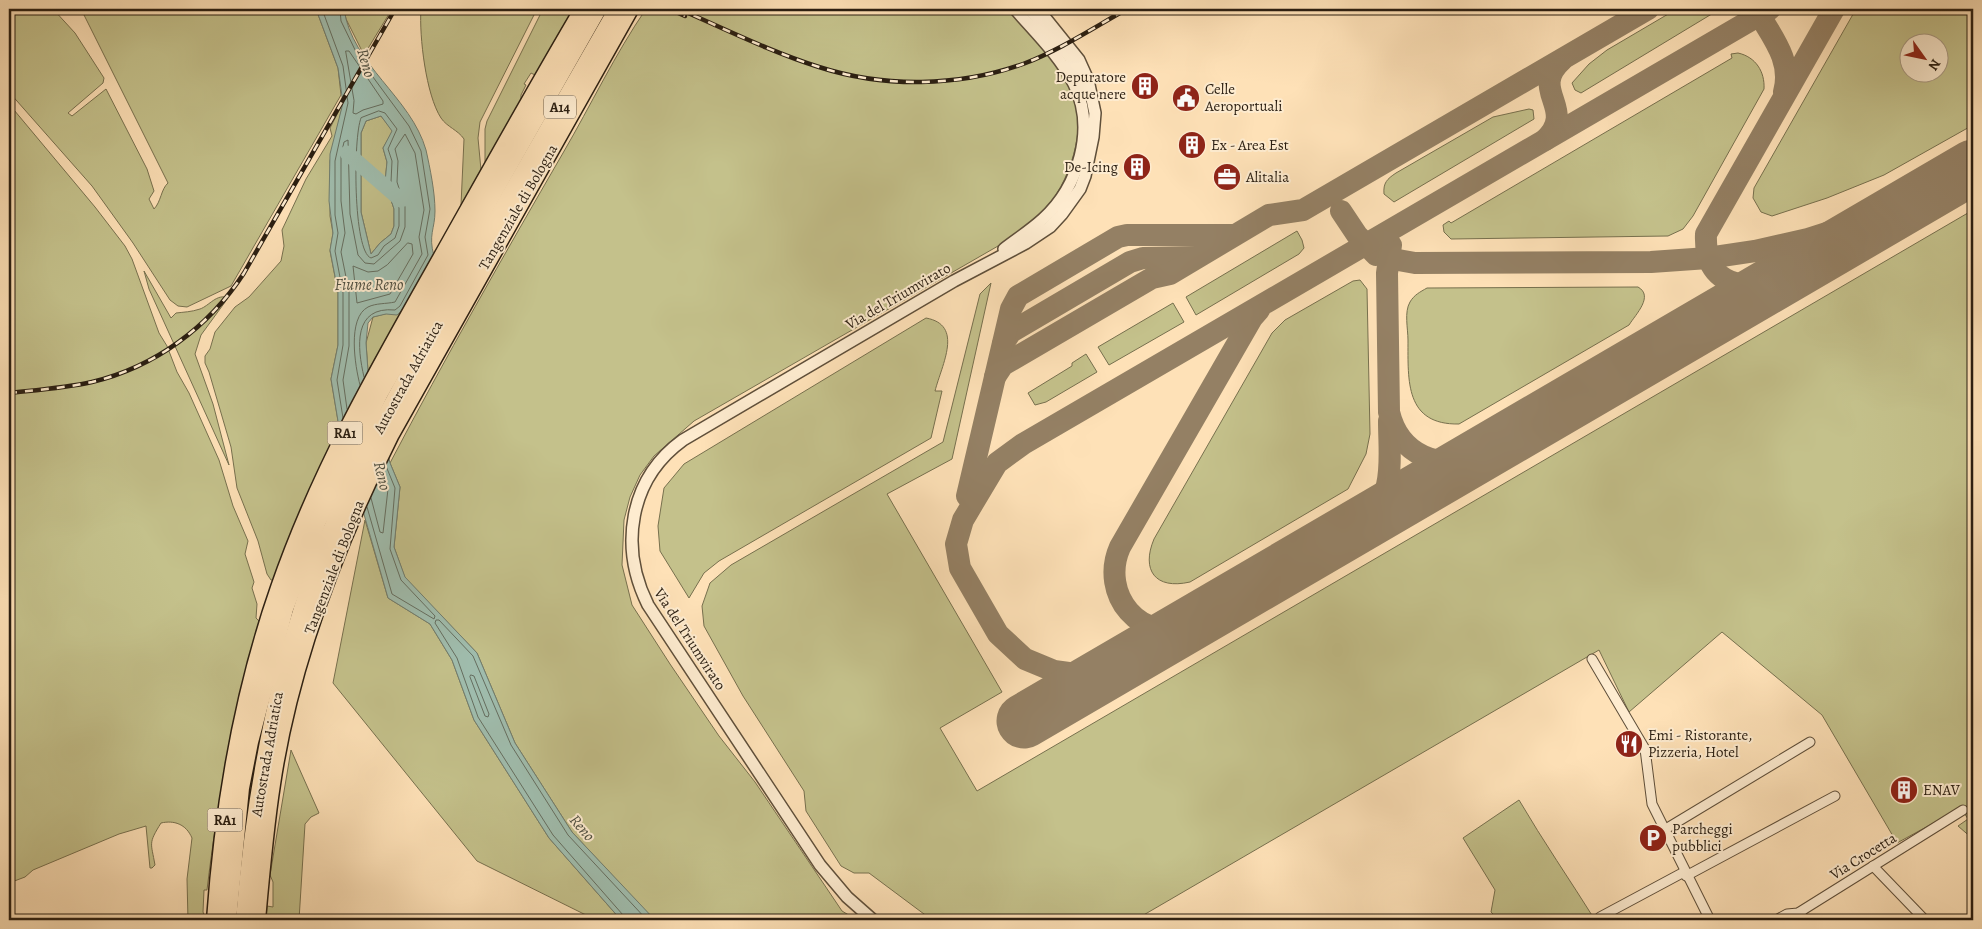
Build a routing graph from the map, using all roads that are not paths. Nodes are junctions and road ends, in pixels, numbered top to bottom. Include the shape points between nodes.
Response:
1 (578, 9) edge
2 (583, 9) edge
3 (598, 9) edge
4 (616, 9) edge
5 (630, 9) edge
6 (641, 9) edge
7 (1015, 9) edge
8 (1028, 9) edge
9 (1038, 9) edge
10 (1062, 49) junction
11 (555, 56) junction
12 (1091, 91) junction
13 (1084, 112) junction
14 (552, 146) junction
15 (977, 268) junction
16 (1592, 659) dead end
17 (1810, 742) dead end
18 (1835, 796) dead end
19 (1963, 810) dead end
20 (1664, 830) junction
21 (1873, 866) junction
22 (1685, 874) junction
23 (1798, 913) junction
24 (1600, 917) dead end
25 (215, 920) edge
26 (228, 920) edge
27 (244, 920) edge
28 (257, 920) edge
29 (873, 920) edge
30 (1710, 920) edge
31 (1776, 920) edge
32 (1806, 920) edge
33 (1925, 920) edge

1 - 11 highway
2 - 11 highway, RA1
3 - 26 highway, Autostrada Adriatica / A14 via 380,393 318,520 285,610 250,742 241,788
4 - 27 highway, Autostrada Adriatica / A14 via 387,414 334,524 295,630 273,713 262,763
5 - 14 highway, Tangenziale di Bologna / RA1
6 - 14 highway
7 - 13 street, Via del Triumvirato via 1069,76
8 - 10 street, Via del Triumvirato
9 - 12 street, Via del Triumvirato via 1079,60
10 - 12 street, Via del Triumvirato
10 - 13 street, Via del Triumvirato via 1079,81
11 - 25 highway, RA1 via 371,382 312,501 273,606 241,720 232,764
12 - 15 street, Via del Triumvirato via 1095,124 1091,152 1085,176 1071,203 1038,236
13 - 15 street, Via del Triumvirato via 1080,158 1070,185 1044,219
14 - 28 highway, Tangenziale di Bologna / RA1 via 396,426 351,519 317,607 281,735 271,785
15 - 29 street, Via del Triumvirato via 698,429 658,462 641,490 633,518 633,562 648,605 820,865 847,897
16 - 20 street via 1645,749 1652,804
17 - 20 street
18 - 22 street
19 - 21 street, Via Crocetta
20 - 22 street
21 - 23 street, Via Crocetta
21 - 33 street
22 - 24 street
22 - 30 street
23 - 31 street, Via Crocetta
23 - 32 street

